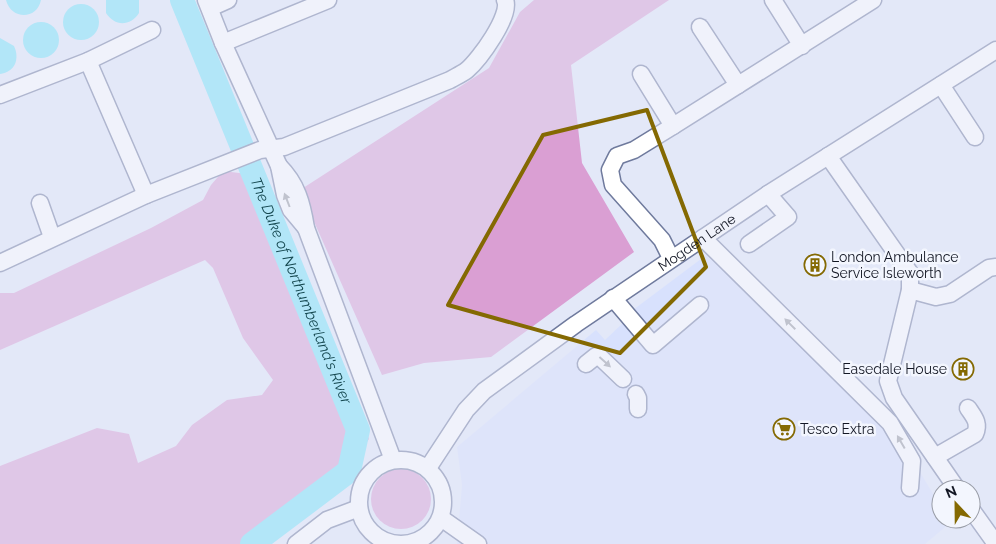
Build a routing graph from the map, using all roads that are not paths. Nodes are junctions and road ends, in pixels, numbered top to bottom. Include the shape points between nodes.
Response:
1 (228, 0) edge
2 (328, 0) edge
3 (505, 0) edge
4 (773, 0) edge
5 (868, 1) edge
6 (208, 4) edge
7 (700, 26) dead end
8 (152, 30) dead end
9 (223, 43) junction
10 (802, 46) junction
11 (996, 50) edge
12 (88, 61) junction
13 (641, 74) dead end
14 (738, 85) junction
15 (941, 85) junction
16 (0, 95) edge
17 (674, 126) junction
18 (975, 137) dead end
19 (265, 148) junction
20 (828, 156) junction
21 (768, 194) junction
22 (146, 195) junction
23 (40, 203) dead end
24 (52, 237) junction
25 (703, 238) junction
26 (749, 244) dead end
27 (671, 258) junction
28 (0, 263) edge
29 (996, 267) edge
30 (910, 290) junction
31 (613, 298) junction
32 (700, 305) dead end
33 (586, 364) dead end
34 (623, 379) dead end
35 (968, 408) dead end
36 (935, 457) junction
37 (393, 460) junction
38 (428, 468) junction
39 (950, 479) edge
40 (910, 488) dead end
41 (359, 508) junction
42 (441, 518) junction
43 (981, 523) edge
44 (296, 544) edge
45 (393, 544) edge
46 (477, 544) edge
47 (996, 544) edge

1 - 6 street
2 - 9 street
3 - 19 street via 508,5 504,21 467,70 450,80 284,147
4 - 10 street
5 - 10 street
6 - 9 street
7 - 14 street
8 - 12 street
9 - 19 street
10 - 14 street
11 - 15 street, Mogden Lane
12 - 16 street
12 - 22 street
13 - 17 street
14 - 17 street
15 - 18 street
15 - 20 street, Mogden Lane
17 - 27 street via 634,150 616,156 610,170 613,185 662,240
19 - 22 street
19 - 37 street via 291,178 301,199 306,228
20 - 21 street, Mogden Lane
20 - 30 street via 910,273
21 - 25 street, Mogden Lane
21 - 26 street via 788,217
22 - 24 street
23 - 24 street
24 - 28 street
25 - 27 street, Mogden Lane
40 -> 25 street via 912,461 890,423
27 - 31 street, Mogden Lane
29 - 30 street via 989,268 950,294 936,297
30 - 36 street via 888,381 894,398
31 - 32 street via 653,345
31 - 38 street, Mogden Lane via 484,392 466,410
33 -> 34 street via 596,356 600,357
35 - 36 street via 977,421 975,434
36 - 39 street
37 - 38 street via 417,462
37 - 41 street via 370,474 363,484
38 - 42 street via 443,491
41 - 44 street via 327,520
41 - 45 street via 370,531
42 - 45 street via 421,539
42 - 46 street
43 - 47 street

